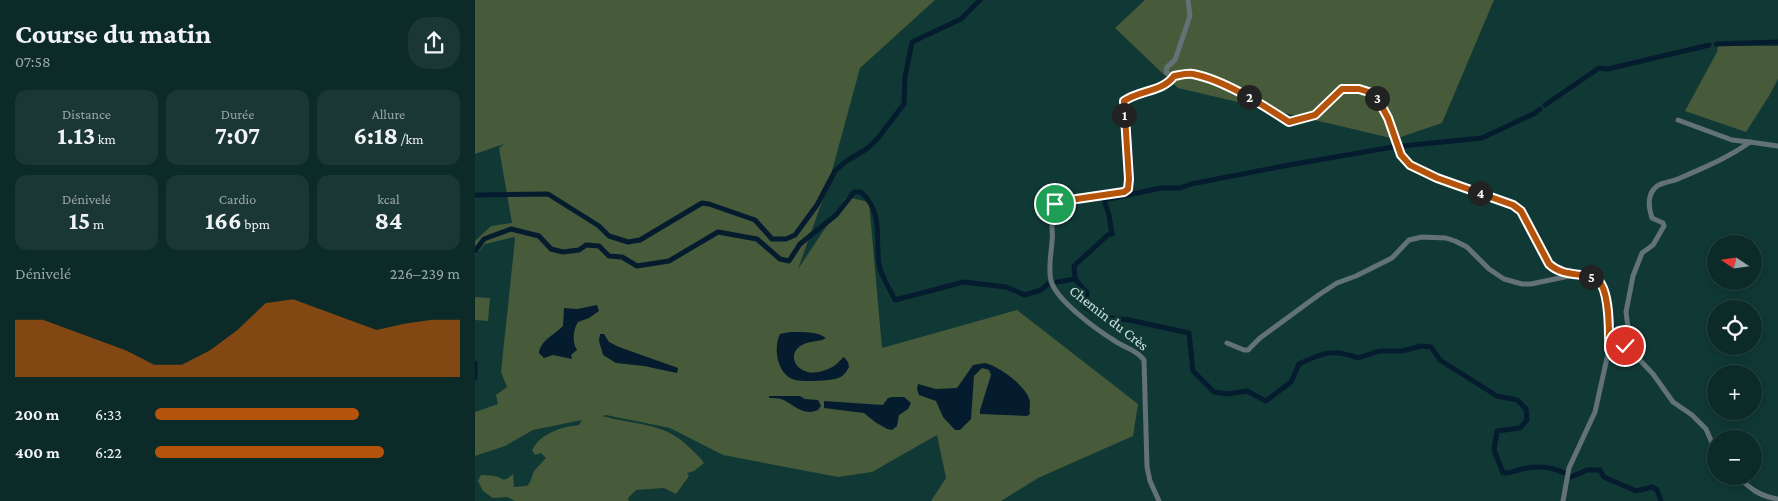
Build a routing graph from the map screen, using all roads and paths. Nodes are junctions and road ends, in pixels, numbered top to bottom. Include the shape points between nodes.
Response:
1 (1188, 0) edge
2 (1174, 76) junction
3 (1678, 120) dead end
4 (1750, 142) junction
5 (1778, 146) edge
6 (1577, 275) junction
7 (1227, 343) dead end
8 (1625, 346) junction
9 (1609, 349) junction
10 (1707, 431) edge
11 (1747, 485) edge
12 (1778, 499) edge
13 (1159, 501) edge
14 (1563, 501) edge

1 - 2 street via 1190,16 1175,60 1166,72
2 - 6 street via 1191,74 1207,78 1257,101 1289,122 1315,115 1342,89 1359,89 1375,94 1388,118 1401,155 1410,165 1513,205 1521,211 1549,264 1555,270
2 - 13 street, Chemin du Crès via 1155,89 1124,101 1128,189 1063,201 1055,204 1050,215 1053,232 1050,271 1057,292 1067,304 1144,360 1147,467
3 - 4 street via 1733,140
4 - 5 street
4 - 8 street via 1734,154 1654,188 1649,202 1650,211 1652,218 1664,226 1653,245 1642,253 1633,276 1627,312 1629,336
6 - 7 street via 1522,284 1489,269 1467,247 1455,241 1422,237 1409,240 1392,258 1320,294 1248,350
6 - 9 street via 1595,277 1601,282 1610,322
8 - 9 street
8 - 10 street via 1653,374 1673,402
9 - 14 street via 1595,412 1569,468
11 - 12 street via 1765,497

